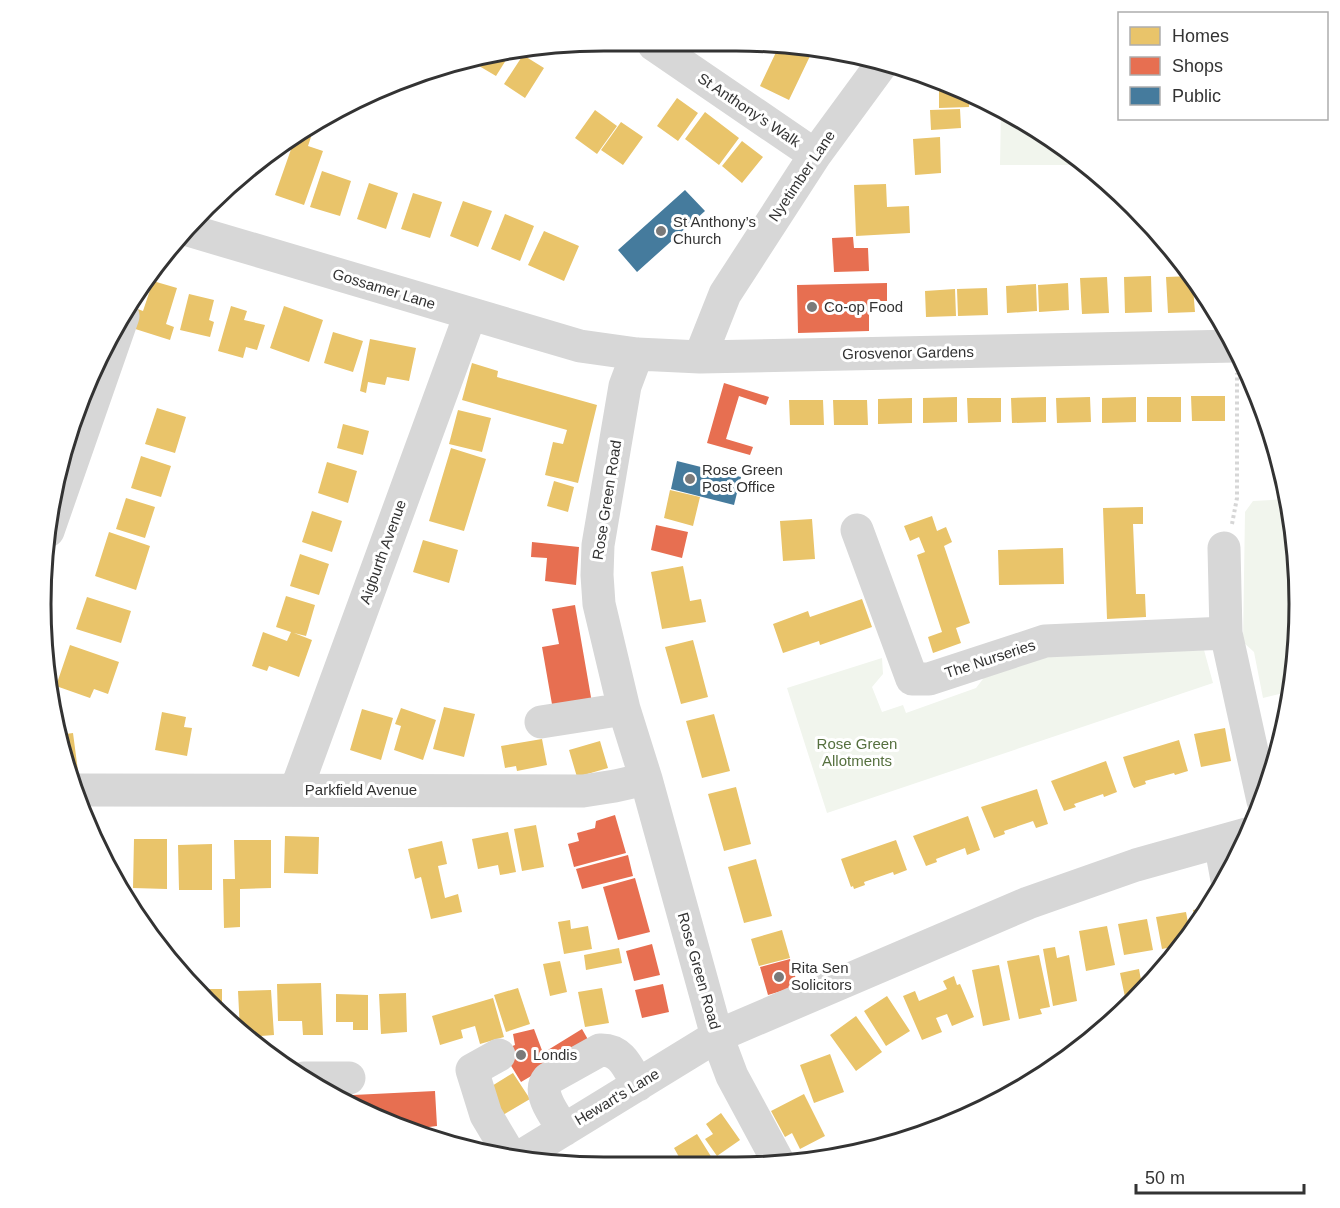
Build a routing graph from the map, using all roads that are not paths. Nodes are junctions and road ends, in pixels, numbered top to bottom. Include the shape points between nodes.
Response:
1 (663, 51) edge
2 (878, 70) edge
3 (815, 155) junction
4 (195, 232) edge
5 (470, 315) junction
6 (580, 346) joint
7 (637, 354) junction
8 (700, 357) junction
9 (1231, 357) edge
10 (108, 359) edge
11 (65, 481) edge
12 (857, 530) dead end
13 (1224, 555) road end
14 (1226, 633) junction
15 (624, 709) junction
16 (541, 722) dead end
17 (646, 779) junction
18 (1259, 784) edge
19 (83, 790) edge
20 (296, 790) junction
21 (1233, 838) edge
22 (717, 1036) junction
23 (499, 1055) dead end
24 (319, 1078) edge
25 (349, 1078) dead end
26 (639, 1084) junction
27 (564, 1130) junction
28 (505, 1148) edge
29 (529, 1151) edge
30 (775, 1156) edge

1 - 3 street, St Anthony's Walk
2 - 3 street, Nyetimber Lane
3 - 8 street, Nyetimber Lane via 724,294
4 - 5 street, Gossamer Lane
5 - 6 street, Gossamer Lane
5 - 20 street, Aigburth Avenue
6 - 7 street, Grosvenor Gardens
7 - 8 street, Grosvenor Gardens
7 - 15 street, Rose Green Road via 626,387 598,545 599,604
8 - 9 street, Grosvenor Gardens
10 - 11 street
12 - 14 street, The Nurseries via 912,679 929,679 1045,641
13 - 14 street
14 - 18 street
15 - 16 street
15 - 17 street, Rose Green Road
17 - 20 street, Parkfield Avenue via 583,790
17 - 22 street, Rose Green Road
19 - 20 street, Parkfield Avenue
21 - 22 street, Rose Green Road via 1136,865 1028,903
22 - 26 street, Hewart's Lane
22 - 30 street via 732,1076
23 - 28 street via 472,1070 486,1115
24 - 25 street
26 - 27 street, Hewart's Lane
26 - 27 street via 620,1056 608,1050 600,1050 549,1079 544,1091
27 - 29 street, Hewart's Lane

